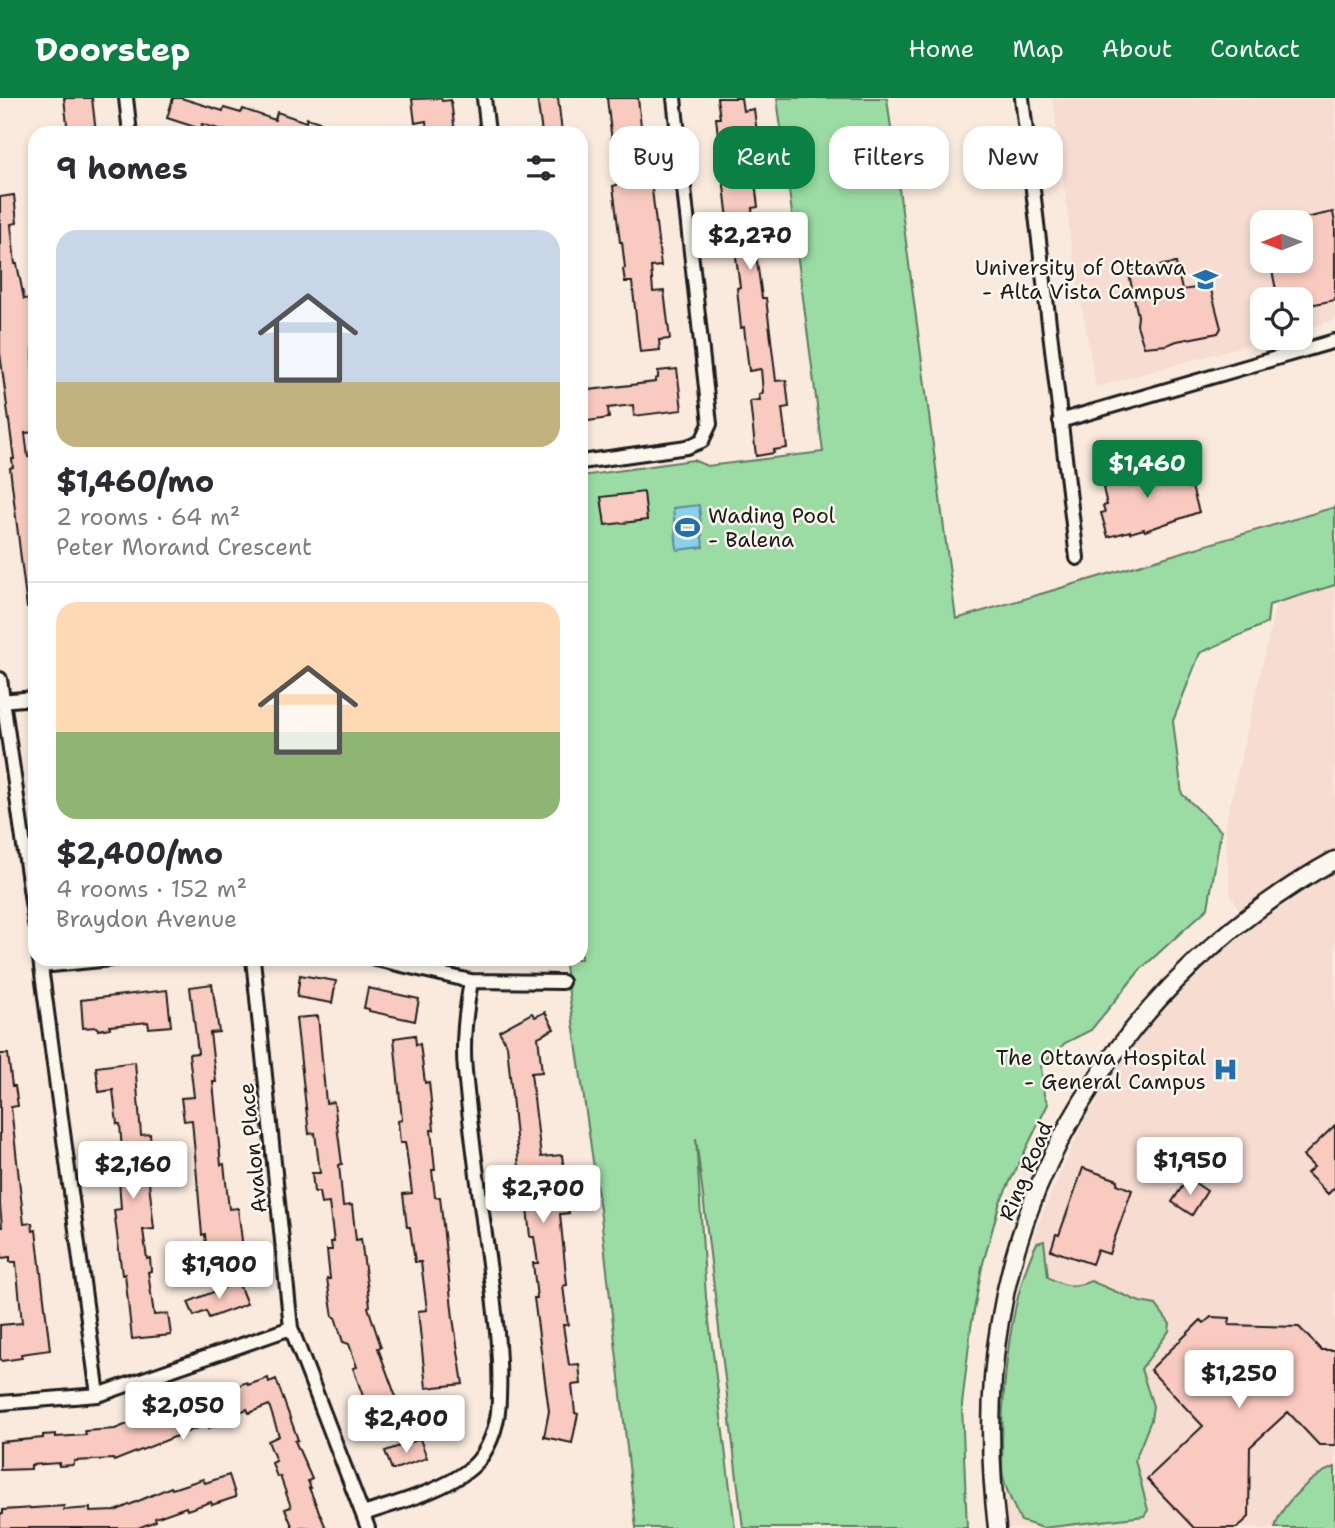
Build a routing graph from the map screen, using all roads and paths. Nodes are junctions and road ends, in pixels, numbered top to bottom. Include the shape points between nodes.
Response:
1 (126, 98) edge
2 (484, 98) edge
3 (674, 98) edge
4 (1022, 98) edge
5 (129, 126) edge
6 (487, 126) edge
7 (1335, 341) edge
8 (1060, 421) junction
9 (588, 461) edge
10 (1077, 558) dead end
11 (0, 679) edge
12 (28, 699) edge
13 (1, 701) edge
14 (1335, 860) edge
15 (28, 877) edge
16 (42, 966) edge
17 (254, 966) edge
18 (406, 966) edge
19 (471, 981) junction
20 (562, 982) dead end
21 (291, 1328) junction
22 (98, 1395) junction
23 (0, 1404) edge
24 (363, 1514) junction
25 (368, 1528) edge
26 (997, 1528) edge

1 - 5 street
2 - 6 street
3 - 9 street via 710,424 702,440 687,447
4 - 8 street
7 - 8 street
8 - 10 street
11 - 13 street
12 - 13 street
13 - 15 street
14 - 26 street, Ring Road via 1250,914 1176,980 1116,1051 1057,1147 1026,1218 999,1323 990,1438
16 - 22 street
17 - 21 street, Avalon Place
18 - 19 street
19 - 20 street
19 - 24 street via 465,1016 465,1068 497,1329 495,1424 489,1445 461,1476
21 - 22 street
21 - 24 street, Avalon Place
22 - 23 street
24 - 25 street, Avalon Place

